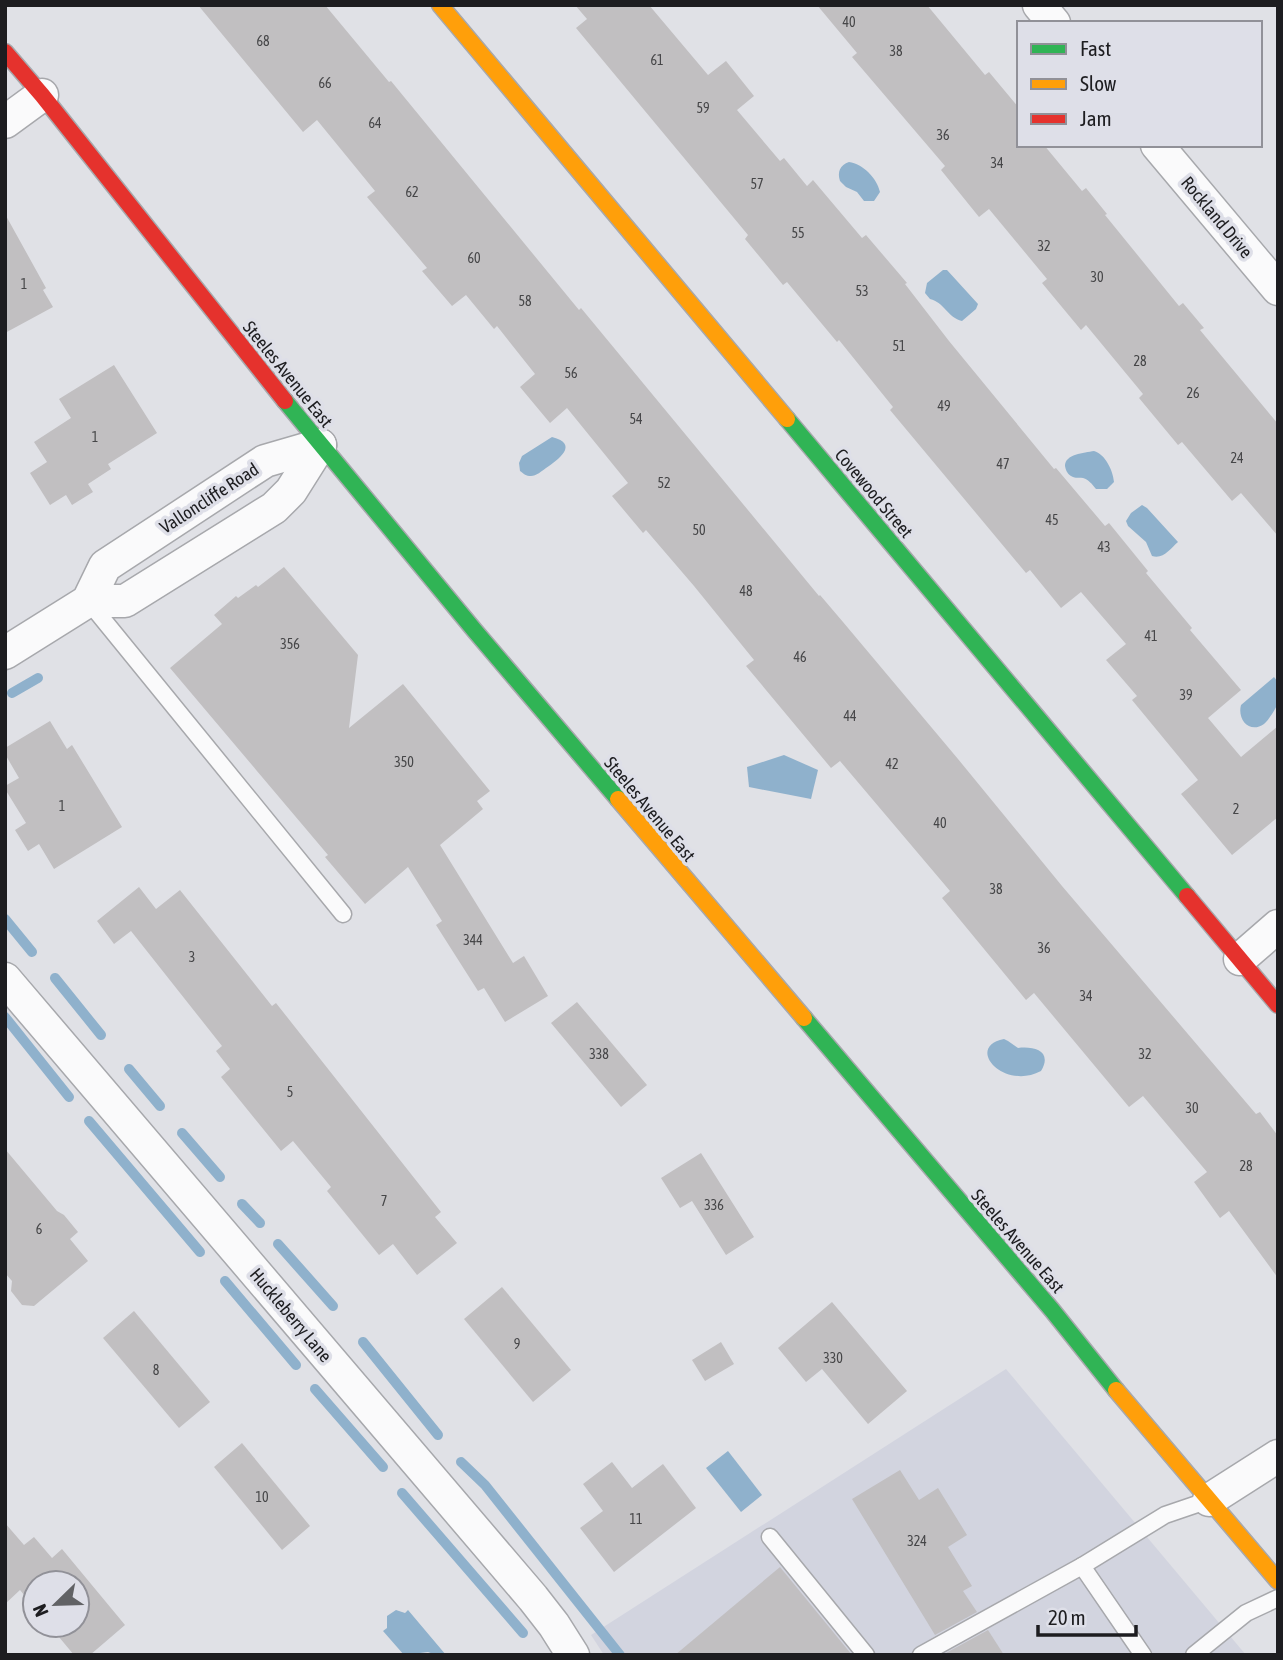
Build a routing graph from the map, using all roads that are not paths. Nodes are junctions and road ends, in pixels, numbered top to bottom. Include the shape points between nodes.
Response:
1 (440, 5) edge
2 (1040, 5) edge
3 (1052, 21) edge
4 (5, 52) edge
5 (42, 95) junction
6 (5, 122) edge
7 (1159, 147) edge
8 (1278, 289) edge
9 (320, 445) junction
10 (88, 601) junction
11 (5, 653) edge
12 (343, 914) dead end
13 (1278, 926) edge
14 (1240, 959) junction
15 (5, 979) edge
16 (1278, 1005) edge
17 (1278, 1456) edge
18 (1209, 1500) junction
19 (770, 1537) dead end
20 (1082, 1566) junction
21 (1278, 1581) edge
22 (1278, 1598) edge
23 (573, 1655) edge
24 (866, 1655) edge
25 (920, 1655) edge
26 (1143, 1655) edge
27 (1194, 1655) edge

1 - 14 main road, Covewood Street
2 - 3 street
4 - 5 main road, Steeles Avenue East
5 - 6 street
5 - 9 main road, Steeles Avenue East
7 - 8 street, Rockland Drive
9 - 10 street, Valloncliffe Road via 265,461 105,566
9 - 10 street via 291,491 274,508 125,601
9 - 18 main road, Steeles Avenue East
10 - 11 street
10 - 12 lane
13 - 14 street
14 - 16 main road, Covewood Street
15 - 23 street, Huckleberry Lane via 533,1598
17 - 18 street
18 - 20 lane via 1164,1515
18 - 21 main road, Steeles Avenue East
19 - 24 lane
20 - 25 lane
20 - 26 lane
22 - 27 lane via 1245,1613

